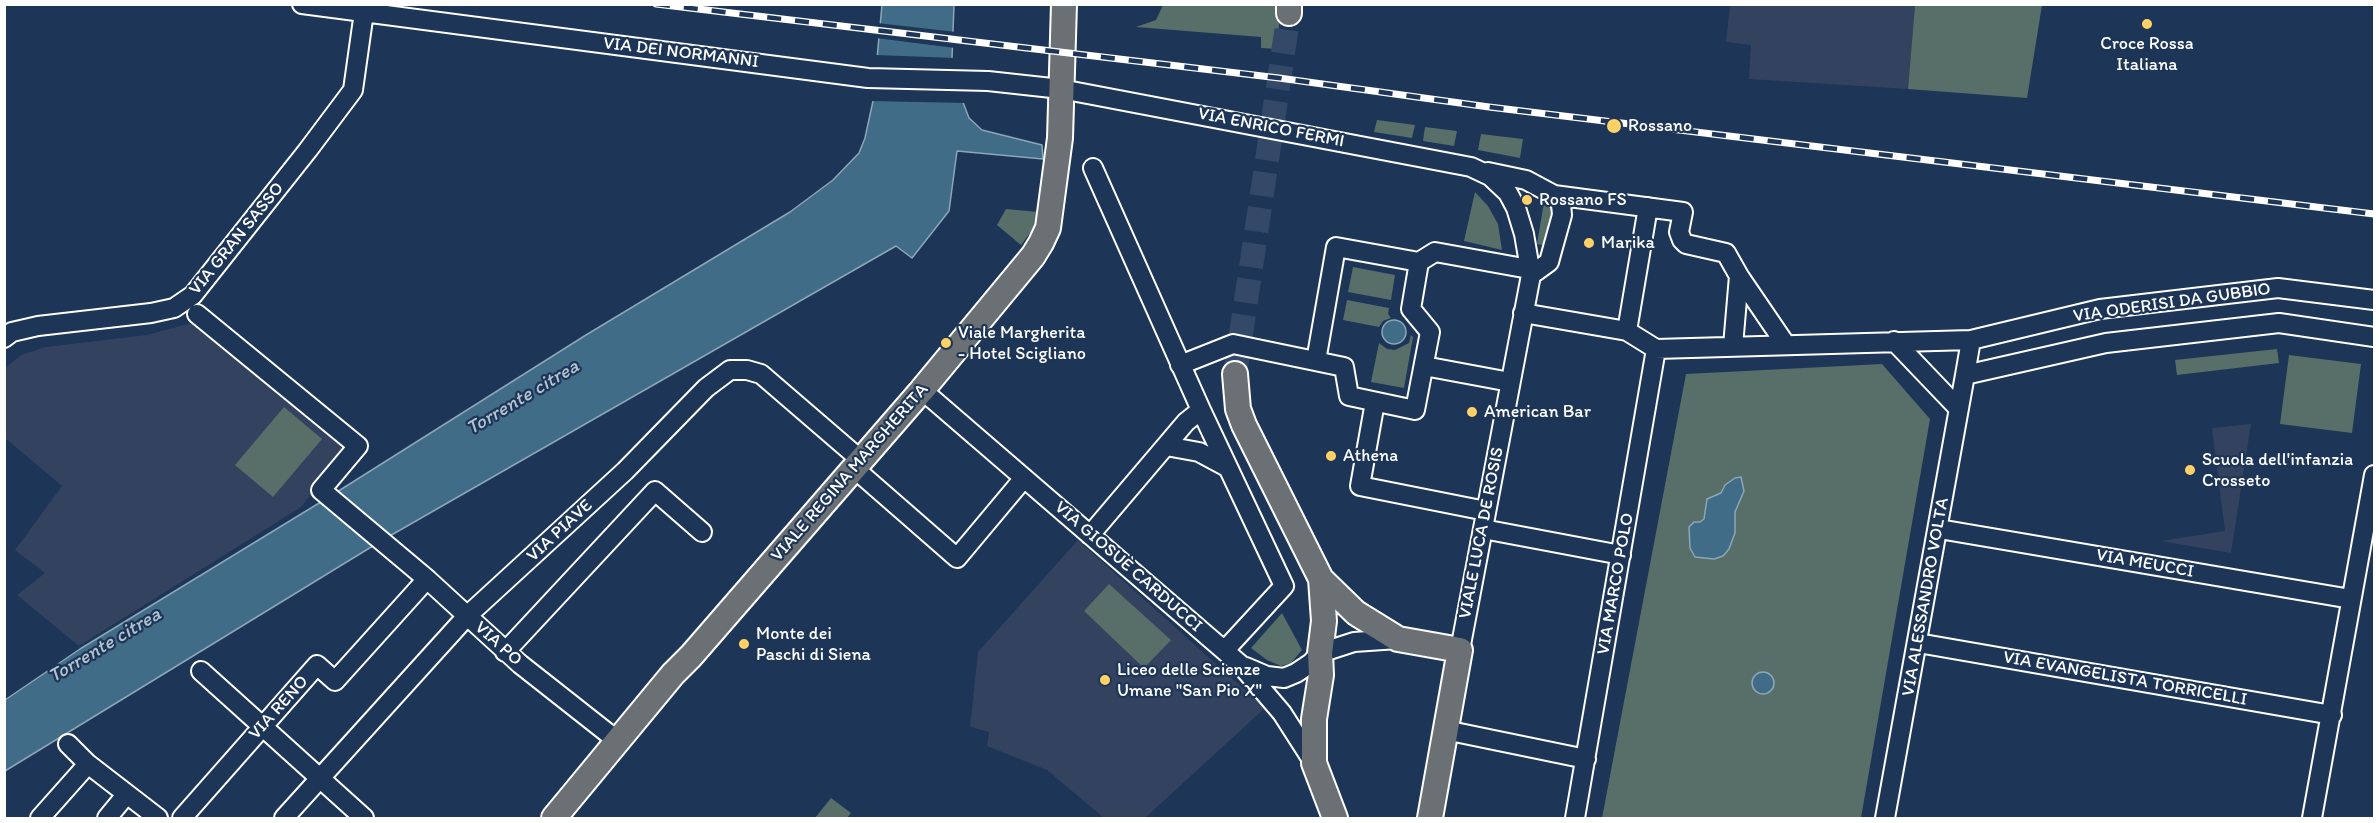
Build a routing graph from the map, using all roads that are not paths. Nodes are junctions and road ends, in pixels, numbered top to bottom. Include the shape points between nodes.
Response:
1 (302, 4) edge
2 (1064, 4) edge
3 (364, 12) junction
4 (1061, 89) junction
5 (1093, 168) dead end
6 (1479, 170) junction
7 (1554, 195) junction
8 (1595, 200) junction
9 (1648, 207) junction
10 (1561, 222) junction
11 (1419, 262) junction
12 (1530, 272) junction
13 (1738, 276) junction
14 (2374, 300) edge
15 (1523, 313) junction
16 (196, 314) dead end
17 (1628, 331) junction
18 (2374, 337) edge
19 (4, 338) edge
20 (1971, 340) junction
21 (1894, 341) junction
22 (1786, 345) junction
23 (1733, 346) junction
24 (1656, 349) junction
25 (1316, 361) junction
26 (1180, 365) junction
27 (1424, 366) junction
28 (1235, 374) tunnel mouth
29 (1965, 375) junction
30 (1510, 382) junction
31 (922, 390) junction
32 (1375, 402) junction
33 (1201, 410) junction
34 (1959, 410) junction
35 (1166, 446) junction
36 (858, 465) junction
37 (1227, 466) junction
38 (2374, 475) edge
39 (1024, 478) junction
40 (1484, 520) junction
41 (1939, 528) junction
42 (702, 532) dead end
43 (1090, 535) junction
44 (1621, 555) junction
45 (427, 579) junction
46 (1321, 579) junction
47 (2351, 599) junction
48 (467, 616) junction
49 (1398, 639) junction
50 (1918, 643) junction
51 (1225, 650) junction
52 (1460, 650) junction
53 (505, 652) junction
54 (1320, 653) junction
55 (1241, 665) junction
56 (201, 671) dead end
57 (2332, 715) junction
58 (262, 727) junction
59 (1445, 730) junction
60 (619, 742) junction
61 (68, 744) dead end
62 (1586, 759) junction
63 (1314, 763) junction
64 (88, 764) junction
65 (320, 779) junction
66 (126, 795) junction
67 (40, 819) edge
68 (107, 819) edge
69 (158, 819) edge
70 (182, 819) edge
71 (284, 819) edge
72 (364, 819) edge
73 (554, 819) edge
74 (1335, 819) edge
75 (1430, 819) edge
76 (1575, 819) edge
77 (1885, 819) edge
78 (2312, 819) edge

1 - 3 street, VIA DEI NORMANNI
2 - 4 main road, VIALE REGINA MARGHERITA
3 - 4 street, VIA DEI NORMANNI via 868,78 988,81
3 - 19 street, VIA GRAN SASSO via 353,90 194,295 174,308 38,326
4 - 6 street, VIA ENRICO FERMI
4 - 31 main road, VIALE REGINA MARGHERITA via 1060,138 1048,228 1033,256
5 - 26 street
6 - 7 street, VIA ENRICO FERMI via 1526,180
6 - 12 street, VIALE LUCA DE ROSIS via 1503,187 1513,201 1522,225
7 - 8 street
7 - 10 street via 1561,204
8 - 9 street
8 - 10 street via 1569,208
9 - 13 street via 1683,212 1679,232 1682,240 1726,253
9 - 17 street
10 - 12 street via 1549,262
11 - 12 street via 1435,252
11 - 25 street via 1336,246
11 - 27 street via 1411,309 1430,332
12 - 15 street, VIALE LUCA DE ROSIS
13 - 22 street
13 - 23 street
14 - 20 street, VIA ODERISI DA GUBBIO via 2278,288 2100,309
15 - 17 street
15 - 30 street, VIALE LUCA DE ROSIS
16 - 45 street, VIA PO via 358,446 321,490
17 - 24 street
18 - 29 street via 2279,323 2106,343
20 - 21 street, VIA ODERISI DA GUBBIO
20 - 29 street, VIA ALESSANDRO VOLTA
21 - 22 street
21 - 34 street
22 - 23 street
23 - 24 street
24 - 44 street, VIA MARCO POLO
25 - 26 street via 1233,344
25 - 32 street via 1344,367 1349,396
26 - 33 street
27 - 30 street
27 - 32 street via 1415,410
28 - 46 main road via 1236,401 1244,425
29 - 34 street, VIA ALESSANDRO VOLTA
30 - 40 street, VIALE LUCA DE ROSIS
31 - 36 main road, VIALE REGINA MARGHERITA
31 - 39 street, VIA GIOSUÈ CARDUCCI
32 - 40 street via 1360,486
33 - 35 street
33 - 37 street
34 - 41 street, VIA ALESSANDRO VOLTA
35 - 37 street via 1198,452
35 - 43 street
36 - 39 street, VIA PIAVE via 957,558
36 - 48 street, VIA PIAVE via 760,374 730,370 706,388 625,471
36 - 60 main road, VIALE REGINA MARGHERITA
37 - 51 street via 1284,586
38 - 47 street
39 - 43 street, VIA GIOSUÈ CARDUCCI
40 - 44 street
40 - 52 street, VIALE LUCA DE ROSIS
41 - 47 street, VIA MEUCCI
41 - 50 street, VIA ALESSANDRO VOLTA
42 - 53 street via 655,491
43 - 51 street, VIA GIOSUÈ CARDUCCI
44 - 62 street, VIA MARCO POLO
45 - 48 street, VIA PO
45 - 58 street, VIA RENO via 335,681 317,665
46 - 49 main road via 1356,613
46 - 54 main road via 1324,621
47 - 57 street
48 - 53 street, VIA PO
48 - 65 street, VIA PIAVE
49 - 52 main road
49 - 54 street via 1354,642
50 - 57 street, VIA EVANGELISTA TORRICELLI
50 - 77 street, VIA ALESSANDRO VOLTA
51 - 55 street, VIA GIOSUÈ CARDUCCI
52 - 59 main road
53 - 60 street, VIA PO
54 - 55 street via 1311,663 1284,678 1267,676
54 - 63 main road
55 - 63 street, VIA GIOSUÈ CARDUCCI via 1282,713
56 - 58 street
57 - 78 street
58 - 65 street
58 - 70 street, VIA RENO
59 - 62 street
59 - 75 main road
60 - 73 main road, VIALE REGINA MARGHERITA
61 - 64 street
62 - 76 street, VIA MARCO POLO
63 - 74 main road
64 - 66 street
64 - 67 street
65 - 71 street, VIA PIAVE
65 - 72 street
66 - 68 street
66 - 69 street

